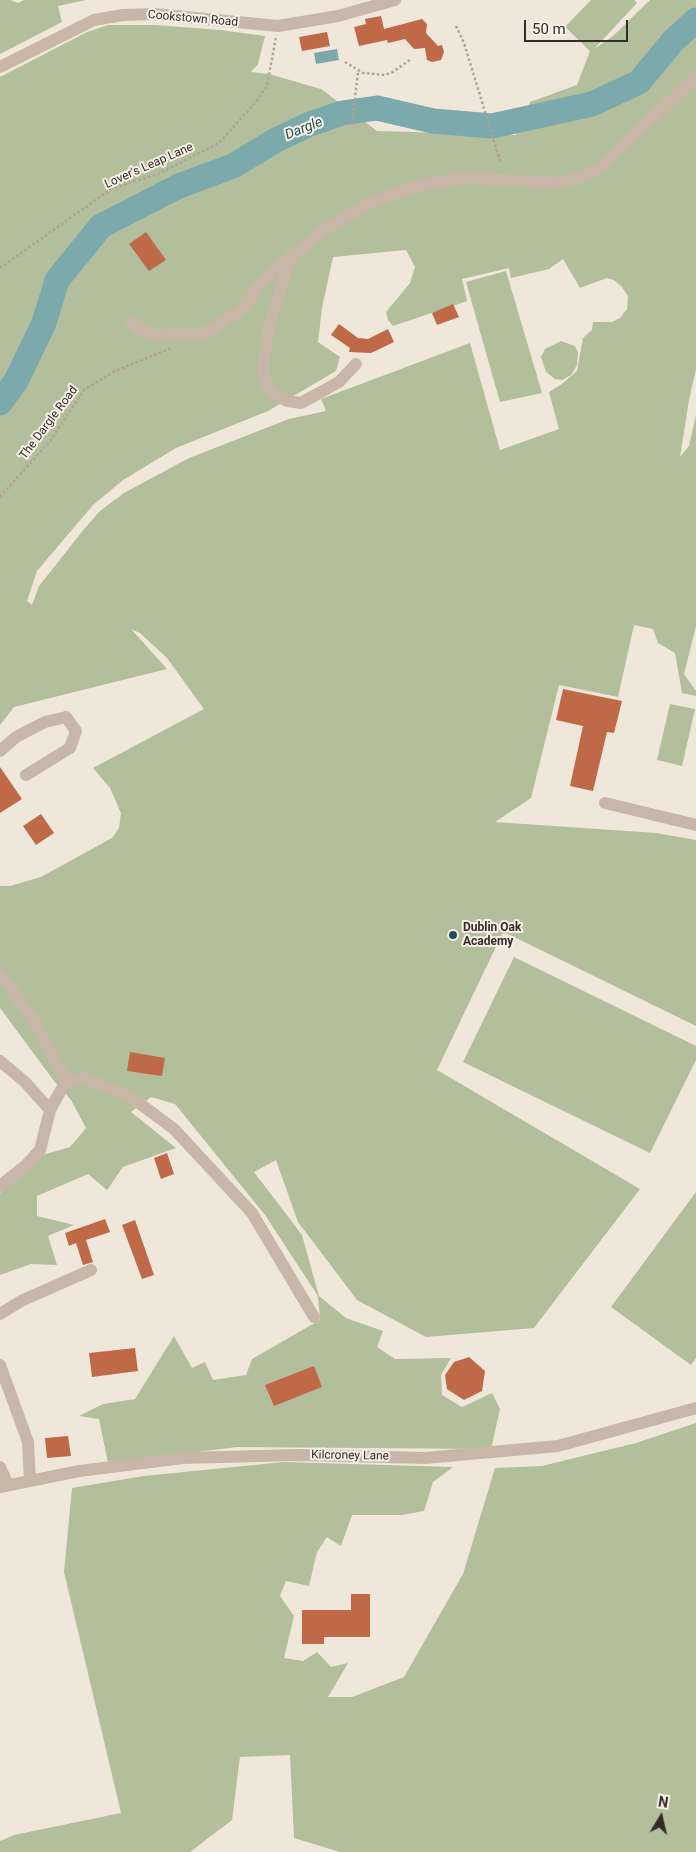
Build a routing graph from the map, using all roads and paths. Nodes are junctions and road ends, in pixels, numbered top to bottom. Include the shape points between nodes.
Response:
1 (395, 0) edge
2 (278, 26) junction
3 (456, 26) dead end
4 (411, 59) dead end
5 (345, 62) dead end
6 (0, 68) edge
7 (358, 71) junction
8 (696, 77) edge
9 (352, 125) dead end
10 (501, 164) dead end
11 (290, 257) junction
12 (0, 268) edge
13 (131, 321) dead end
14 (178, 346) dead end
15 (356, 364) dead end
16 (0, 497) edge
17 (0, 750) edge
18 (26, 776) dead end
19 (605, 803) dead end
20 (696, 825) edge
21 (0, 974) edge
22 (0, 1061) edge
23 (66, 1081) junction
24 (50, 1110) junction
25 (0, 1186) edge
26 (91, 1270) dead end
27 (0, 1314) edge
28 (314, 1317) dead end
29 (0, 1366) edge
30 (696, 1408) edge
31 (0, 1467) edge
32 (30, 1481) junction
33 (4, 1486) edge

1 - 2 street, Cookstown Road via 338,16
2 - 6 street, Cookstown Road via 123,14 94,20
2 - 12 path, Lover's Leap Lane via 267,86 219,143 158,174 111,189
3 - 10 path
4 - 7 path via 385,75
5 - 7 path
7 - 9 path
8 - 11 street via 603,165 585,176 560,183 463,178 412,187 369,204 327,228
11 - 13 street via 272,272 239,311 203,334 156,335
11 - 15 street via 270,324 263,362 262,374 267,384 274,394 300,403 339,382
14 - 16 path, The Dargle Road via 113,372 84,390 50,441
17 - 18 street via 16,736 45,722 66,717 76,731 70,748
19 - 20 street
21 - 23 street via 33,1019
22 - 24 street
23 - 24 street
23 - 28 street via 84,1078 131,1097 174,1129 252,1213
24 - 25 street via 40,1150
26 - 27 street via 21,1301
29 - 32 street via 28,1442
30 - 32 street, Kilcroney Lane via 558,1446 424,1458 296,1455 183,1458 79,1471
31 - 33 street
32 - 33 street, Kilcroney Lane

